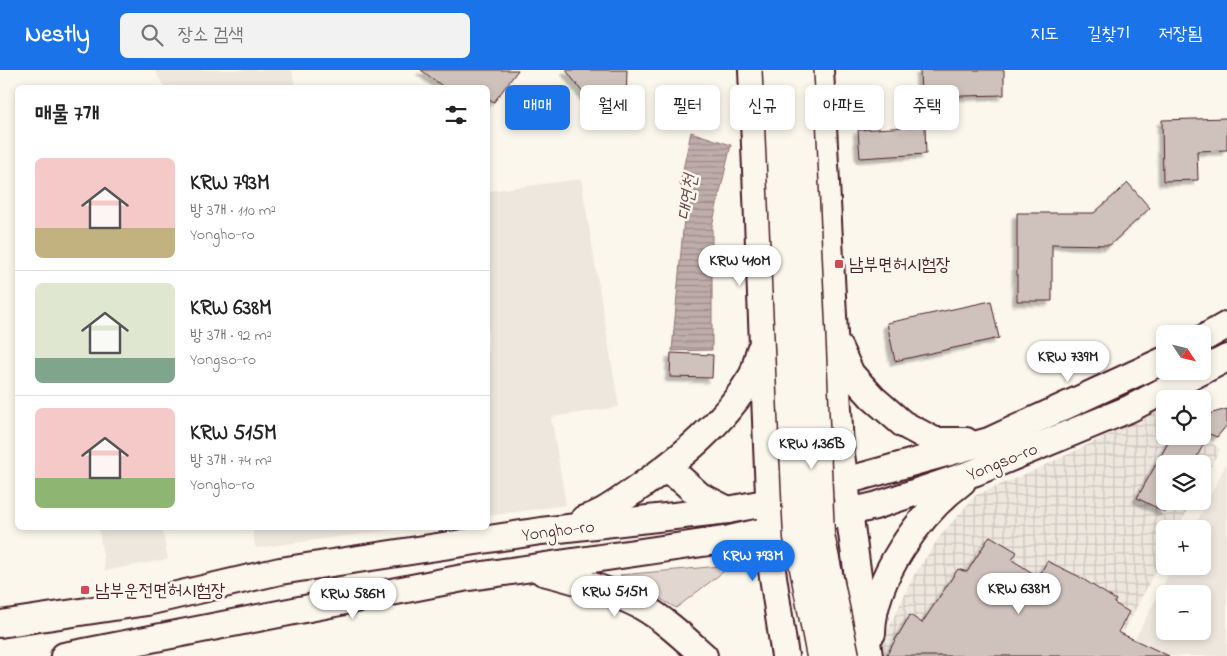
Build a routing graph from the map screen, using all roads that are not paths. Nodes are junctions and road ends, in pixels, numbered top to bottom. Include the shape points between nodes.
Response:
1 (752, 70) edge
2 (776, 70) edge
3 (799, 70) edge
4 (820, 70) edge
5 (1227, 325) edge
6 (1211, 333) edge
7 (763, 338) junction
8 (834, 338) junction
9 (1227, 358) edge
10 (1156, 364) edge
11 (1211, 366) edge
12 (1185, 380) edge
13 (989, 441) junction
14 (664, 470) junction
15 (976, 472) junction
16 (844, 483) junction
17 (781, 499) junction
18 (728, 510) junction
19 (848, 513) junction
20 (782, 529) junction
21 (541, 531) junction
22 (533, 569) junction
23 (146, 602) junction
24 (0, 624) edge
25 (73, 655) edge
26 (704, 656) edge
27 (785, 656) edge
28 (821, 656) edge
29 (845, 656) edge
30 (870, 656) edge

1 - 7 main road
2 - 28 highway, bridge via 798,536
3 - 29 highway, bridge via 820,535
4 - 8 main road
5 - 6 main road
7 - 14 main road via 753,375 743,389 697,443
7 - 17 main road
8 - 13 main road via 851,374 903,424 935,441
8 - 16 main road
9 - 11 main road, Yongso-ro
10 - 13 main road, Yongso-ro
12 - 15 main road, Yongso-ro via 1129,409
13 - 16 main road, Yongso-ro
14 - 18 main road via 681,479 700,496
14 - 21 main road via 599,515
15 - 19 main road, Yongso-ro
15 - 30 main road via 945,495 917,524 895,559 872,623
16 - 17 main road, Yongso-ro
16 - 19 main road
17 - 18 main road, Yongho-ro
17 - 20 main road
18 - 21 main road, Yongho-ro
19 - 20 main road, Yongso-ro
19 - 30 main road
20 - 22 main road, Yongho-ro
20 - 27 main road via 772,570
21 - 23 main road, Yongho-ro via 280,571
22 - 25 main road, Yongho-ro via 463,578
22 - 26 main road via 586,583 641,606 669,625
23 - 24 main road, Yongho-ro
23 - 25 main road via 166,607 171,612 168,620 106,640

